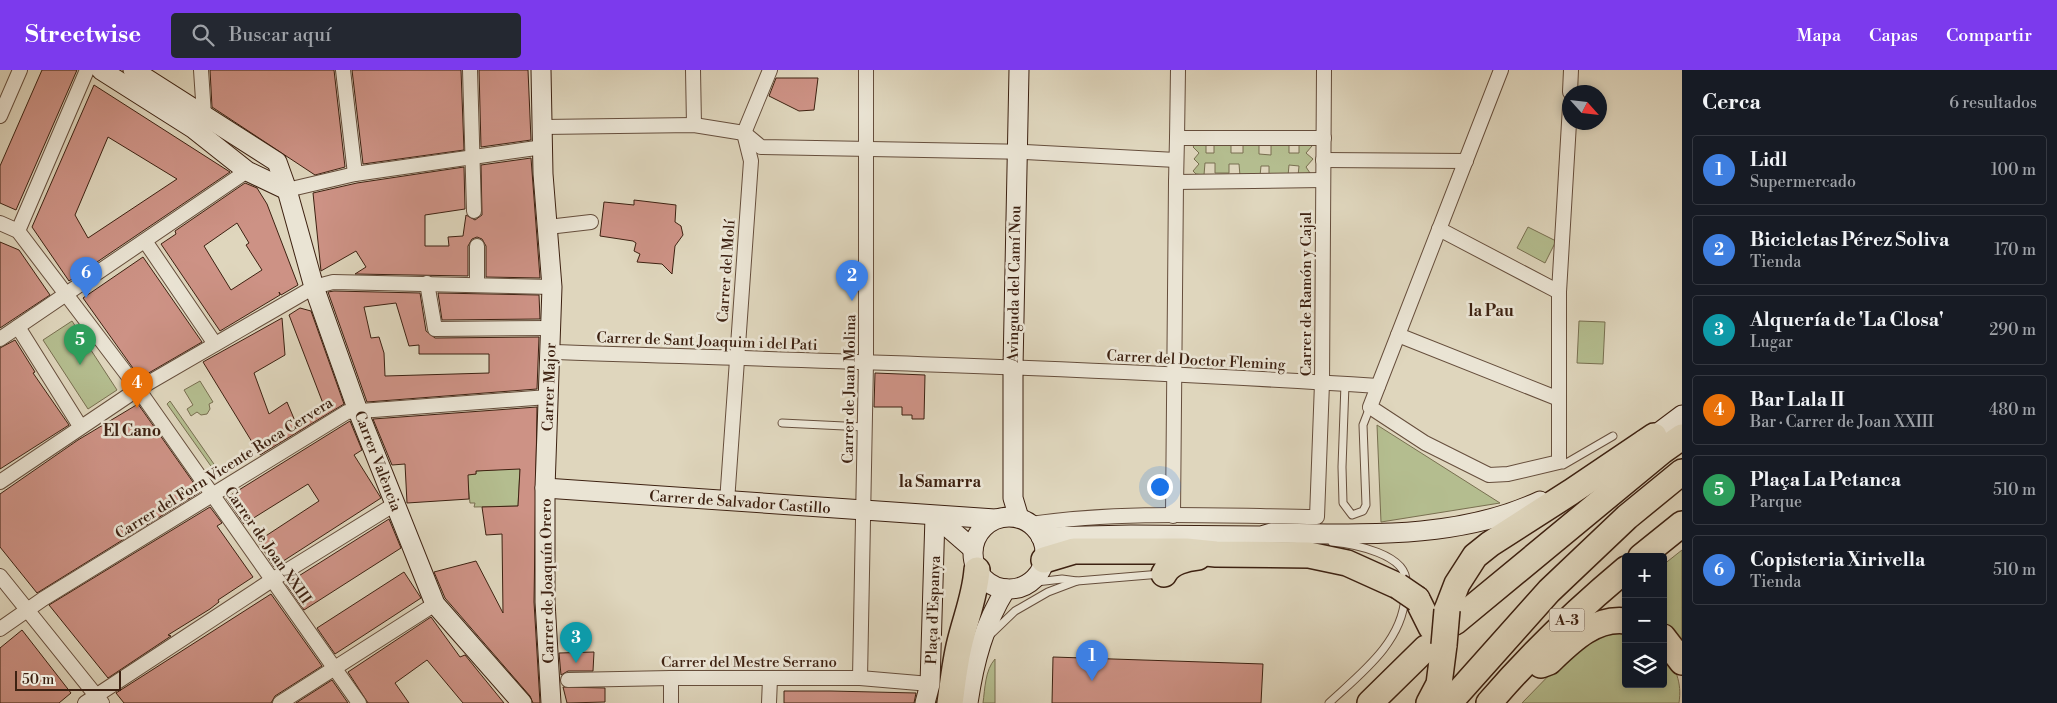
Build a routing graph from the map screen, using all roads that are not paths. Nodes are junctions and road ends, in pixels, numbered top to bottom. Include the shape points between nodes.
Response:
1 (20, 70) edge
2 (87, 70) edge
3 (101, 70) edge
4 (133, 70) edge
5 (201, 70) edge
6 (343, 70) edge
7 (470, 70) edge
8 (541, 70) edge
9 (693, 70) edge
10 (866, 70) edge
11 (1019, 70) edge
12 (1178, 70) edge
13 (1324, 70) edge
14 (1501, 70) edge
15 (1572, 70) edge
16 (767, 71) edge
17 (1571, 85) edge
18 (204, 115) junction
19 (0, 116) edge
20 (694, 125) junction
21 (544, 127) junction
22 (1569, 130) edge
23 (744, 133) junction
24 (1177, 138) junction
25 (1324, 138) junction
26 (543, 147) junction
27 (866, 150) junction
28 (1016, 152) junction
29 (472, 157) junction
30 (1176, 160) junction
31 (1323, 160) junction
32 (1466, 161) junction
33 (247, 172) junction
34 (355, 174) junction
35 (1323, 180) junction
36 (1176, 182) junction
37 (287, 190) junction
38 (474, 212) dead end
39 (0, 222) edge
40 (591, 222) dead end
41 (548, 227) junction
42 (1439, 229) junction
43 (18, 231) junction
44 (145, 241) junction
45 (478, 246) dead end
46 (427, 283) junction
47 (477, 284) junction
48 (314, 287) junction
49 (552, 287) junction
50 (1559, 292) junction
51 (65, 294) junction
52 (18, 328) junction
53 (551, 328) junction
54 (1398, 335) junction
55 (0, 339) edge
56 (215, 344) junction
57 (551, 352) junction
58 (736, 358) junction
59 (866, 362) junction
60 (1013, 367) junction
61 (1175, 374) junction
62 (1322, 383) junction
63 (1345, 384) junction
64 (1378, 386) junction
65 (138, 389) junction
66 (548, 398) junction
67 (1559, 400) junction
68 (1370, 407) junction
69 (358, 411) junction
70 (1682, 415) edge
71 (782, 423) dead end
72 (80, 426) junction
73 (865, 427) junction
74 (1613, 436) dead end
75 (1654, 436) junction
76 (1682, 437) edge
77 (1559, 462) junction
78 (1682, 472) edge
79 (0, 482) edge
80 (545, 488) junction
81 (212, 494) junction
82 (727, 502) junction
83 (394, 504) junction
84 (863, 510) junction
85 (935, 516) junction
86 (1173, 516) junction
87 (1682, 524) edge
88 (1022, 529) junction
89 (1261, 536) junction
90 (1646, 553) edge
91 (1216, 554) junction
92 (975, 560) junction
93 (1622, 572) edge
94 (1167, 575) joint
95 (0, 576) edge
96 (272, 580) junction
97 (1077, 581) junction
98 (1028, 583) junction
99 (1006, 589) junction
100 (435, 604) junction
101 (27, 609) junction
102 (1622, 621) edge
103 (0, 629) edge
104 (1440, 634) junction
105 (1667, 642) edge
106 (980, 644) junction
107 (1682, 662) edge
108 (334, 667) junction
109 (1513, 676) junction
110 (671, 678) junction
111 (860, 678) junction
112 (770, 679) junction
113 (568, 680) dead end
114 (930, 684) junction
115 (94, 700) edge
116 (280, 703) edge
117 (359, 703) edge
118 (522, 703) edge
119 (551, 703) edge
120 (671, 703) edge
121 (770, 703) edge
122 (925, 703) edge
123 (950, 703) edge
124 (968, 703) edge
125 (1329, 703) edge
126 (1370, 703) edge
127 (1421, 703) edge
128 (1429, 703) edge
129 (1449, 703) edge
130 (1489, 703) edge

1 - 19 street
2 - 43 street
3 - 33 street via 194,129
4 - 18 street, Carrer València
5 - 18 street
6 - 34 street
7 - 29 street
8 - 21 street, Carrer Major
9 - 20 street
10 - 27 street, Carrer de Juan Molina
11 - 28 street, Avinguda del Camí Nou
12 - 24 street
13 - 25 street, Carrer de Ramón y Cajal
14 - 32 street
15 - 17 street
16 - 23 street
18 - 37 street, Carrer València via 277,162
20 - 21 street
20 - 23 street
21 - 26 street, Carrer Major
22 - 50 street
23 - 27 street via 761,147
23 - 58 street, Carrer del Molí via 751,161
24 - 25 street
24 - 30 street
25 - 31 street, Carrer de Ramón y Cajal
26 - 29 street
26 - 41 street, Carrer Major
27 - 28 street
27 - 59 street, Carrer de Juan Molina
28 - 30 street
28 - 60 street, Avinguda del Camí Nou
29 - 34 street
29 - 38 street
30 - 36 street
31 - 32 street
31 - 35 street, Carrer de Ramón y Cajal
32 - 42 street
33 - 37 street
33 - 44 street
34 - 37 street
35 - 36 street
35 - 62 street, Carrer de Ramón y Cajal
36 - 61 street
37 - 48 street, Carrer València
39 - 43 street, Carrer de Joan XXIII
40 - 41 street
41 - 49 street, Carrer Major
42 - 50 street
42 - 54 street
43 - 51 street, Carrer de Joan XXIII
44 - 51 street
44 - 56 street
45 - 47 street
46 - 47 street
46 - 48 street via 333,282
46 - 53 street via 435,329
47 - 49 street
48 - 56 street
48 - 69 street, Carrer València
49 - 53 street, Carrer Major
50 - 67 street
51 - 52 street
51 - 65 street, Carrer de Joan XXIII
52 - 55 street
52 - 72 street
53 - 57 street, Carrer Major
54 - 64 street
54 - 67 street
56 - 65 street
57 - 58 street, Carrer de Sant Joaquim i del Pati
57 - 66 street, Carrer Major
58 - 59 street, Carrer de Sant Joaquim i del Pati
58 - 82 street, Carrer del Molí
59 - 60 street, Carrer de Sant Joaquim i del Pati
59 - 73 street, Carrer de Juan Molina
60 - 61 street, Carrer del Doctor Fleming
60 - 88 street, Avinguda del Camí Nou via 1013,498
61 - 62 street, Carrer del Doctor Fleming
61 - 86 street
62 - 63 street, Carrer del Doctor Fleming
62 - 86 street, Carrer de Ramón y Cajal via 1317,517
63 - 64 street, Carrer del Doctor Fleming
63 - 68 lane via 1343,503 1352,515 1364,511 1366,504 1363,425
64 - 68 street
65 - 72 street
65 - 81 street, Carrer de Joan XXIII
66 - 69 street, Carrer del Forn Vicente Roca Cervera
66 - 80 street, Carrer Major
67 - 77 street
68 - 77 street via 1424,443 1489,474 1508,474
69 - 81 street, Carrer del Forn Vicente Roca Cervera via 347,412
69 - 83 street, Carrer València
70 - 75 street, Carrer de Salvador Castillo
71 - 73 lane
72 - 79 street
73 - 84 street, Carrer de Juan Molina
74 - 77 lane via 1563,465
75 - 89 street, Carrer de Salvador Castillo via 1634,444 1548,497 1487,521 1398,533 1272,533
75 - 104 highway via 1475,556 1457,584
76 - 104 highway
78 - 129 highway, A-3 via 1548,591
80 - 82 street, Carrer de Salvador Castillo
80 - 119 street, Carrer de Joaquín Orero via 545,602
81 - 96 street, Carrer de Joan XXIII
81 - 101 street, Carrer del Forn Vicente Roca Cervera
82 - 84 street, Carrer de Salvador Castillo
83 - 96 street
83 - 100 street, Carrer València
84 - 85 street, Carrer de Salvador Castillo
84 - 111 street, Carrer de Juan Molina
85 - 88 street, Carrer de Salvador Castillo
85 - 92 street
85 - 114 street, Plaça d'Espanya
86 - 88 street via 1063,519
87 - 90 highway
88 - 89 street, Carrer de Salvador Castillo via 1130,535
88 - 91 highway via 1074,551
88 - 92 street via 980,531
88 - 98 street via 1036,577
89 - 125 lane via 1366,548 1393,561 1406,579 1399,626 1376,660
91 - 94 highway via 1186,558 1166,569
91 - 104 highway via 1326,557 1375,573 1408,593
92 - 99 street via 985,580
92 - 123 highway via 975,594 960,642
93 - 109 highway, A-3 via 1580,607
94 - 97 lane
95 - 101 street
96 - 108 street, Carrer de Joan XXIII
96 - 115 street
97 - 98 lane via 1062,579
97 - 106 lane via 1048,592 1015,611
98 - 99 street
99 - 106 street via 992,610
100 - 108 street
100 - 118 street, Carrer València
101 - 103 street, Carrer del Forn Vicente Roca Cervera
101 - 115 street
102 - 109 highway via 1610,621 1590,628 1549,662
104 - 126 highway
104 - 127 highway via 1434,671
104 - 128 highway via 1439,684
105 - 107 highway
106 - 124 street
108 - 116 street
108 - 117 street, Carrer de Joan XXIII
109 - 130 highway, A-3
110 - 112 street, Carrer del Mestre Serrano
110 - 113 street, Carrer del Mestre Serrano
110 - 120 street
111 - 112 street, Carrer del Mestre Serrano
111 - 114 street, Carrer del Mestre Serrano
112 - 121 street
114 - 122 street, Plaça d'Espanya

